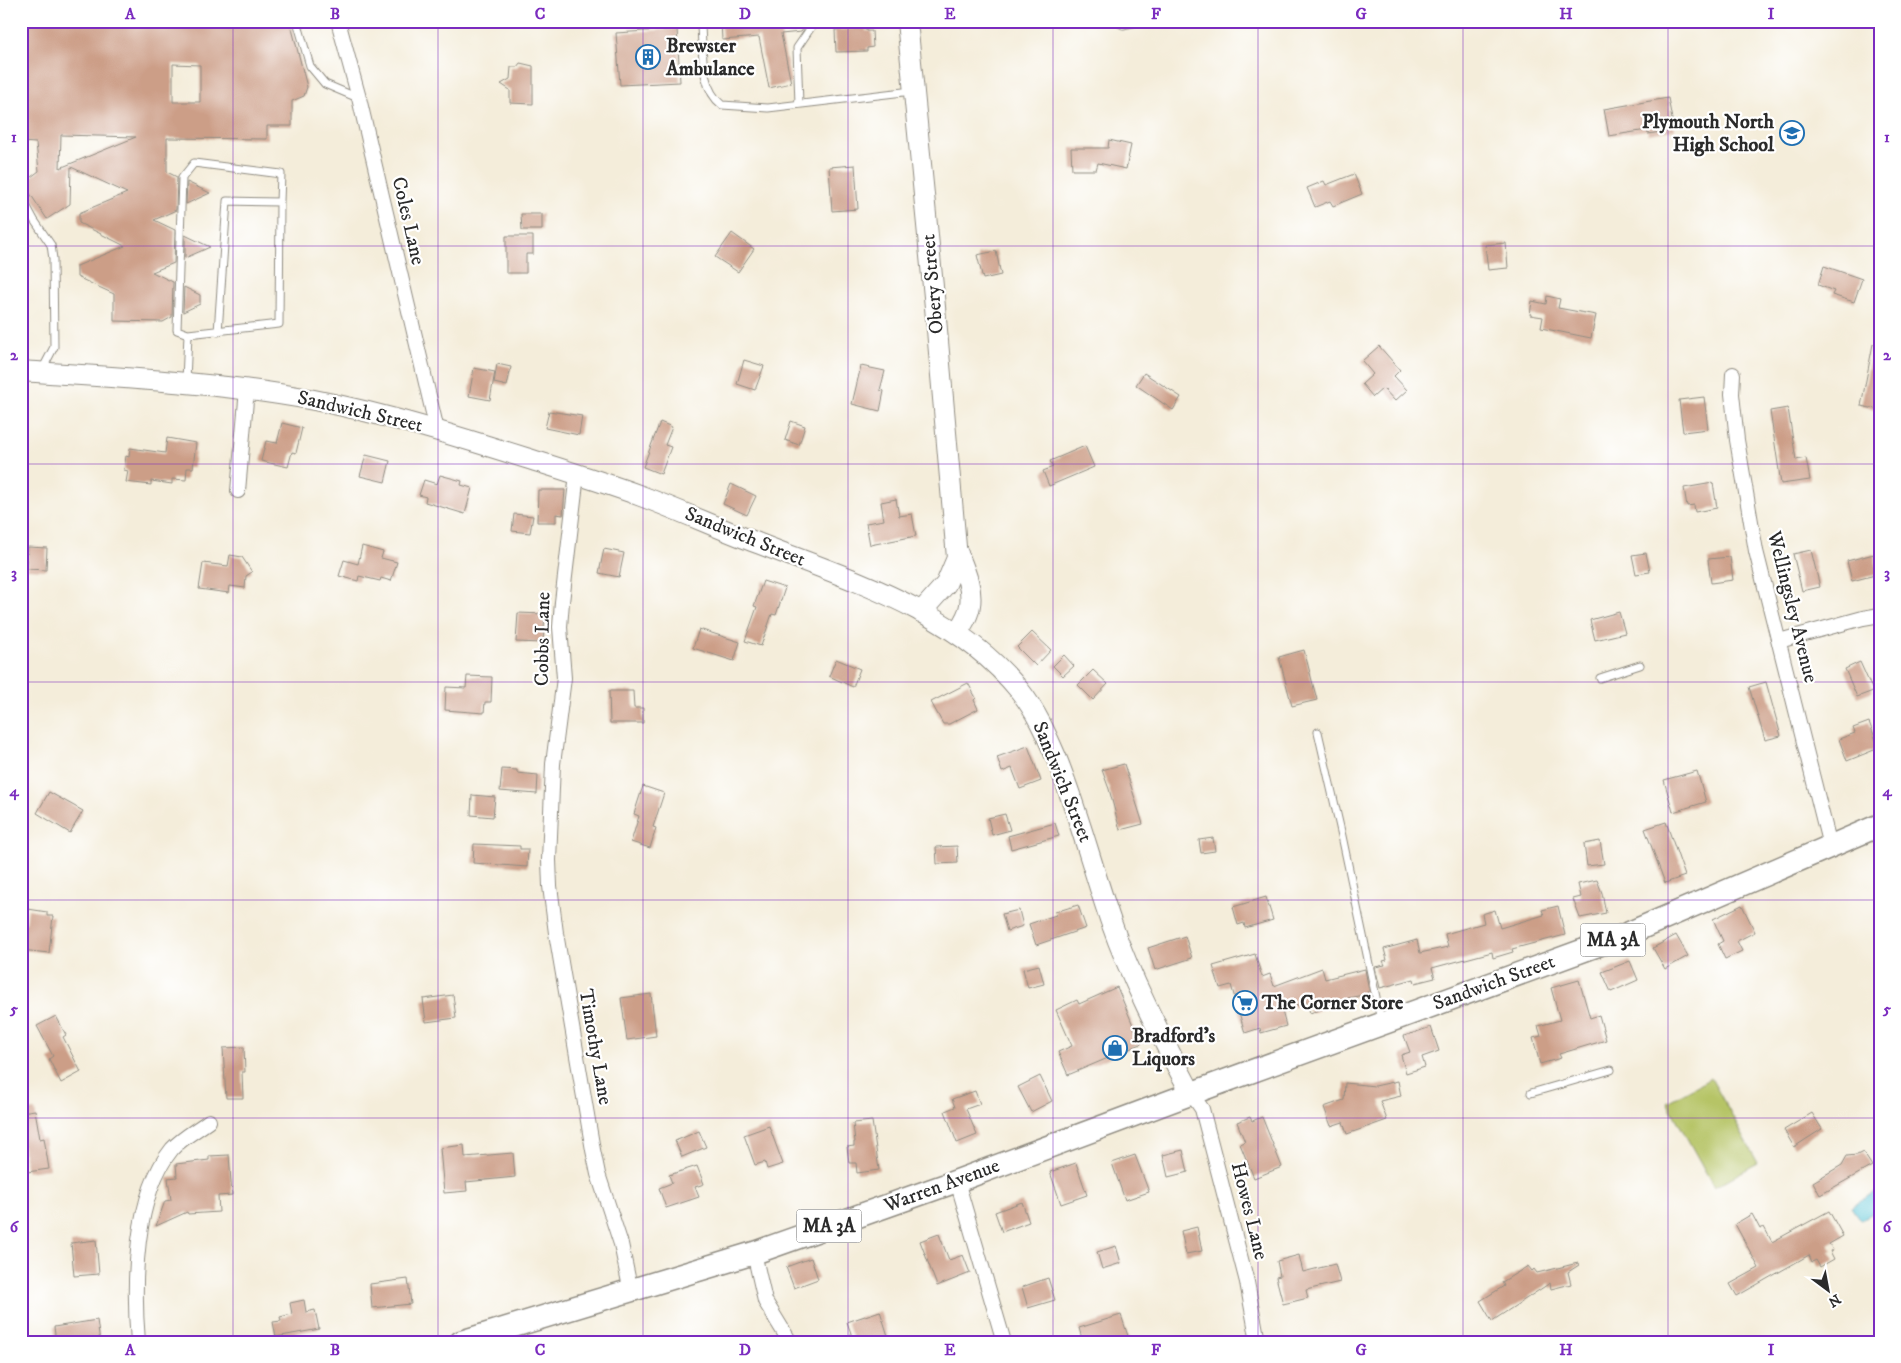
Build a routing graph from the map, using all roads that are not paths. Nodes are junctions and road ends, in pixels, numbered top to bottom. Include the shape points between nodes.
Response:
1 (297, 21) edge
2 (338, 21) edge
3 (835, 21) edge
4 (907, 21) edge
5 (1116, 21) edge
6 (1142, 21) edge
7 (701, 27) dead end
8 (914, 90) junction
9 (359, 98) junction
10 (799, 104) junction
11 (21, 196) edge
12 (280, 202) junction
13 (29, 209) junction
14 (21, 214) edge
15 (218, 332) junction
16 (188, 334) junction
17 (21, 371) edge
18 (41, 372) junction
19 (1733, 374) dead end
20 (186, 382) junction
21 (247, 390) junction
22 (437, 430) junction
23 (577, 474) junction
24 (238, 491) dead end
25 (956, 547) junction
26 (921, 612) junction
27 (1880, 615) edge
28 (957, 634) junction
29 (1779, 641) junction
30 (1640, 664) dead end
31 (1600, 678) dead end
32 (1318, 732) dead end
33 (551, 805) joint
34 (1880, 825) edge
35 (1830, 846) junction
36 (1382, 1024) junction
37 (1611, 1070) dead end
38 (1191, 1093) junction
39 (1531, 1093) dead end
40 (209, 1121) dead end
41 (957, 1181) junction
42 (754, 1253) junction
43 (631, 1292) junction
44 (138, 1342) edge
45 (461, 1342) edge
46 (790, 1342) edge
47 (1004, 1342) edge
48 (1258, 1342) edge

1 - 9 lane via 310,66 325,84
2 - 9 street, Coles Lane
3 - 10 lane via 814,23 798,48
4 - 8 main road, Obery Street
5 - 6 lane via 1123,25
7 - 10 lane via 706,77 712,94 722,105 768,108
8 - 10 lane
8 - 25 main road, Obery Street
9 - 22 street, Coles Lane
11 - 13 lane
12 - 15 lane via 279,324
12 - 15 lane via 227,201
12 - 16 lane via 281,174 194,164 182,178 177,330
13 - 14 lane
13 - 18 lane via 51,245 53,259 54,347
15 - 16 lane
16 - 20 lane
17 - 18 main road, Sandwich Street
18 - 20 main road, Sandwich Street
19 - 29 street, Wellingsley Avenue via 1732,394 1746,495 1756,551
20 - 21 main road, Sandwich Street
21 - 22 main road, Sandwich Street via 335,404
21 - 24 street
22 - 23 main road, Sandwich Street
23 - 26 main road, Sandwich Street via 675,509
23 - 33 street, Cobbs Lane via 560,627 564,678
25 - 26 main road, Obery Street via 957,558 950,577
25 - 28 main road, Obery Street via 969,588 970,605
26 - 28 main road, Sandwich Street
27 - 29 street
28 - 38 main road, Sandwich Street via 1010,680 1039,721 1072,798 1123,954
29 - 35 street, Wellingsley Avenue
30 - 31 lane
32 - 36 lane
33 - 43 street, Timothy Lane via 549,860 552,902 571,1028 598,1174 621,1244
34 - 35 main road, Sandwich Street / MA 3A
35 - 36 main road, Sandwich Street / MA 3A via 1620,937
36 - 38 main road, Sandwich Street / MA 3A
37 - 39 lane
38 - 41 main road, Warren Avenue / MA 3A
38 - 48 street, Howes Lane via 1202,1109
40 - 44 street via 174,1147 159,1168 147,1197 137,1269
41 - 42 main road, Warren Avenue / MA 3A
41 - 47 street
42 - 43 main road, Warren Avenue / MA 3A
42 - 46 street via 764,1301
43 - 45 main road, Warren Avenue / MA 3A

